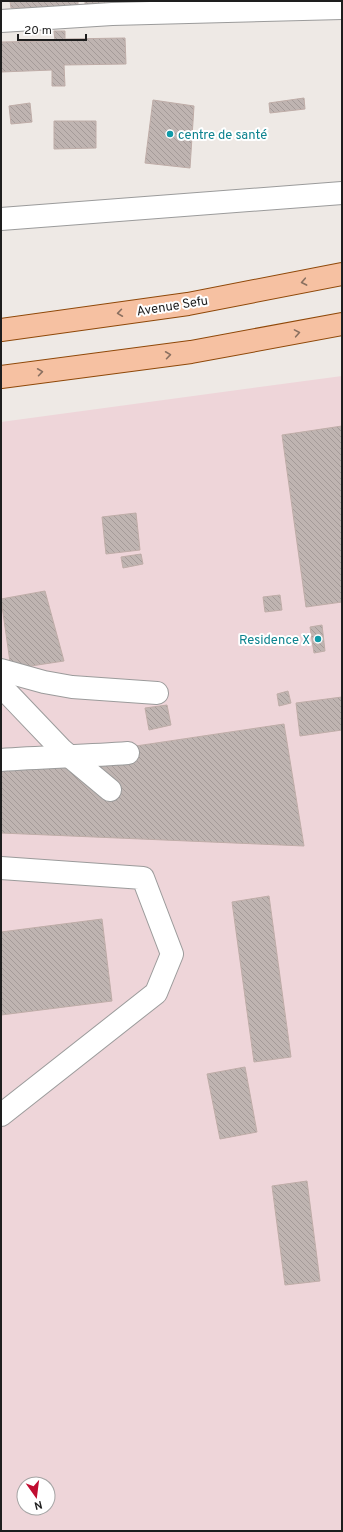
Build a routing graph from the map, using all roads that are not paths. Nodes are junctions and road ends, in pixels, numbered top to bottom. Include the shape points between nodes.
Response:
1 (342, 8) edge
2 (1, 21) edge
3 (342, 193) edge
4 (1, 219) edge
5 (342, 274) edge
6 (342, 324) edge
7 (1, 330) edge
8 (1, 378) edge
9 (1, 670) edge
10 (1, 686) edge
11 (157, 693) dead end
12 (128, 753) dead end
13 (71, 757) junction
14 (1, 760) edge
15 (110, 790) dead end
16 (1, 868) edge
17 (1, 1115) edge

1 - 2 street via 112,14
3 - 4 street
5 -> 7 main road, Avenue Sefu via 188,304
8 -> 6 main road via 191,352
9 - 11 street via 51,684
10 - 13 street
12 - 13 street
13 - 14 street
13 - 15 street
16 - 17 street via 143,878 172,954 156,993

